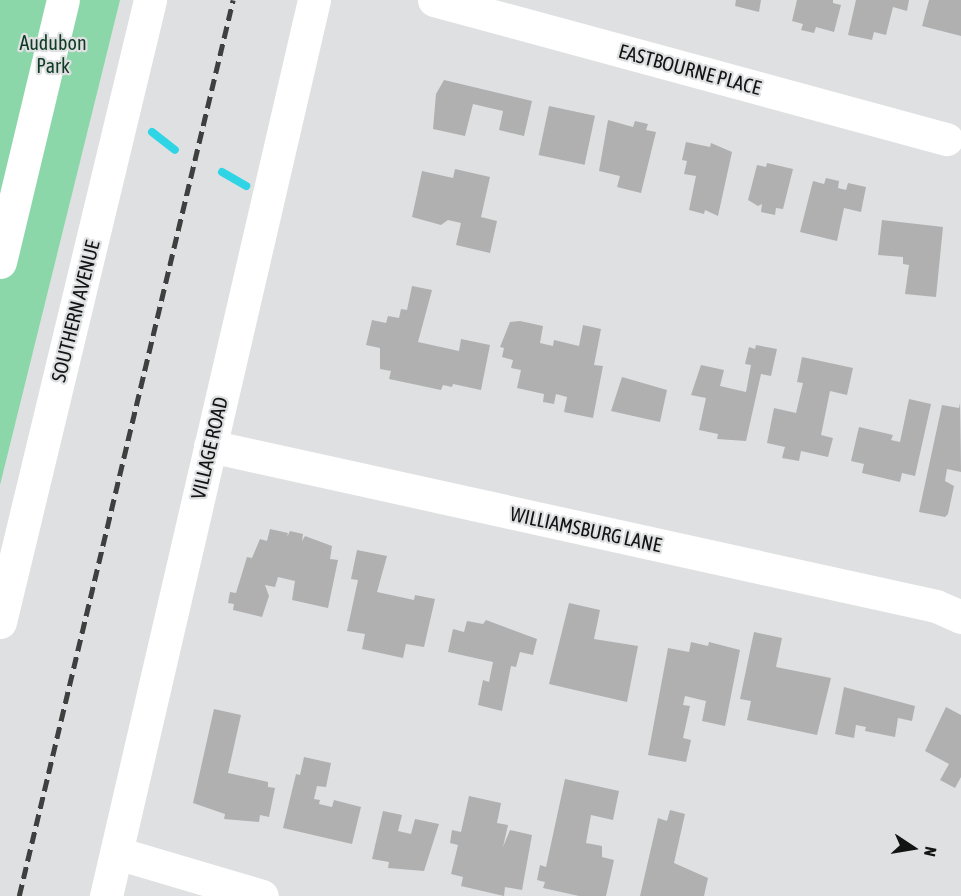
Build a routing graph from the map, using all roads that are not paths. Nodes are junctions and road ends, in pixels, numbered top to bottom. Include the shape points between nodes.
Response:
1 (63, 0) edge
2 (150, 0) edge
3 (314, 0) edge
4 (434, 0) edge
5 (946, 139) dead end
6 (0, 262) edge
7 (210, 446) junction
8 (961, 617) edge
9 (0, 622) edge
10 (117, 853) junction
11 (106, 896) edge
12 (262, 896) edge

1 - 6 street
2 - 9 street, SOUTHERN AVENUE
3 - 7 street, VILLAGE ROAD
4 - 5 street, EASTBOURNE PLACE
7 - 8 street, WILLIAMSBURG LANE via 936,606
7 - 10 street, VILLAGE ROAD
10 - 11 street, VILLAGE ROAD
10 - 12 street

